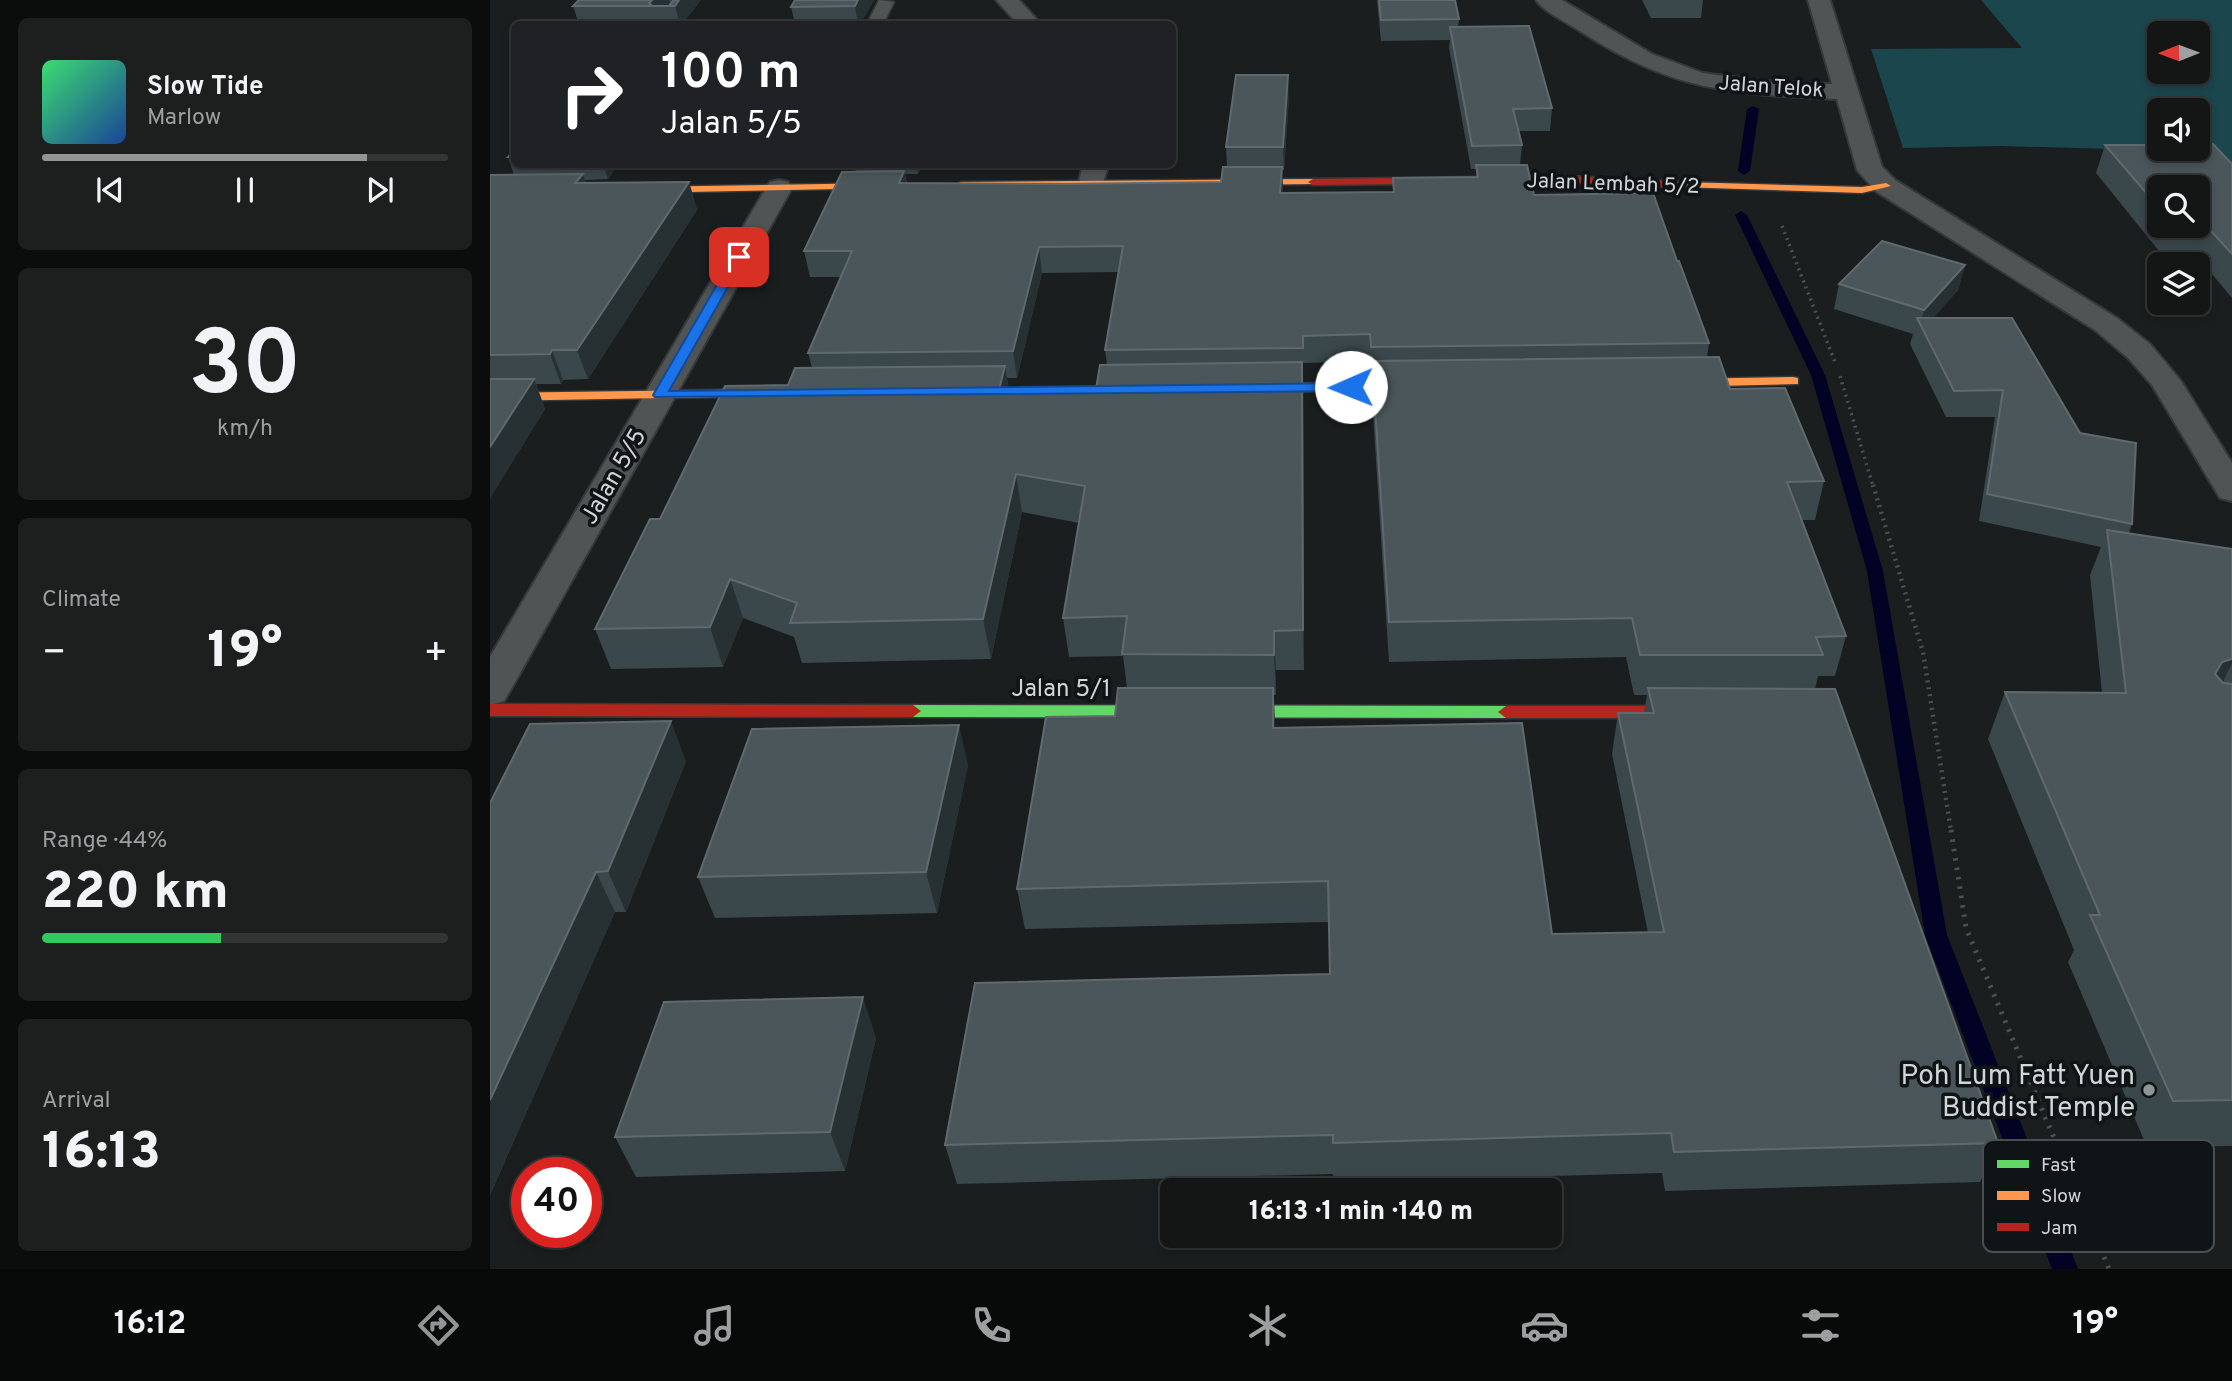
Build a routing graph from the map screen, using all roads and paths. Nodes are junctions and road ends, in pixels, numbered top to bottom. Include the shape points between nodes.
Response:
1 (1007, 0) edge
2 (1547, 0) edge
3 (1819, 0) edge
4 (886, 2) dead end
5 (876, 21) edge
6 (1027, 21) edge
7 (1847, 92) junction
8 (1094, 173) edge
9 (942, 185) edge
10 (901, 186) edge
11 (1886, 187) junction
12 (779, 188) junction
13 (627, 190) edge
14 (1768, 190) junction
15 (1793, 382) dead end
16 (1653, 383) edge
17 (1443, 386) edge
18 (1233, 388) edge
19 (786, 393) edge
20 (660, 395) junction
21 (490, 397) edge
22 (2232, 491) edge
23 (490, 691) edge
24 (490, 710) edge
25 (1717, 712) edge
26 (2055, 1140) edge
27 (2102, 1252) edge
28 (2109, 1269) edge

1 - 6 street
2 - 7 street, Jalan Telok via 1636,56 1677,73 1740,87
3 - 7 street
4 - 5 lane
7 - 11 street via 1870,170
8 - 9 street, Jalan Lembah 5/2
8 - 14 street, Jalan Lembah 5/2 via 1569,180
10 - 12 street
11 - 14 street, Jalan Lembah 5/2
11 - 22 street via 2106,324 2139,351 2165,381
12 - 13 street
12 - 20 street, Jalan 5/5
14 - 26 path via 1845,388 1923,652 1966,928
15 - 16 street
17 - 18 street
19 - 20 street
20 - 21 street
20 - 23 street, Jalan 5/5
24 - 25 street, Jalan 5/1
27 - 28 path

